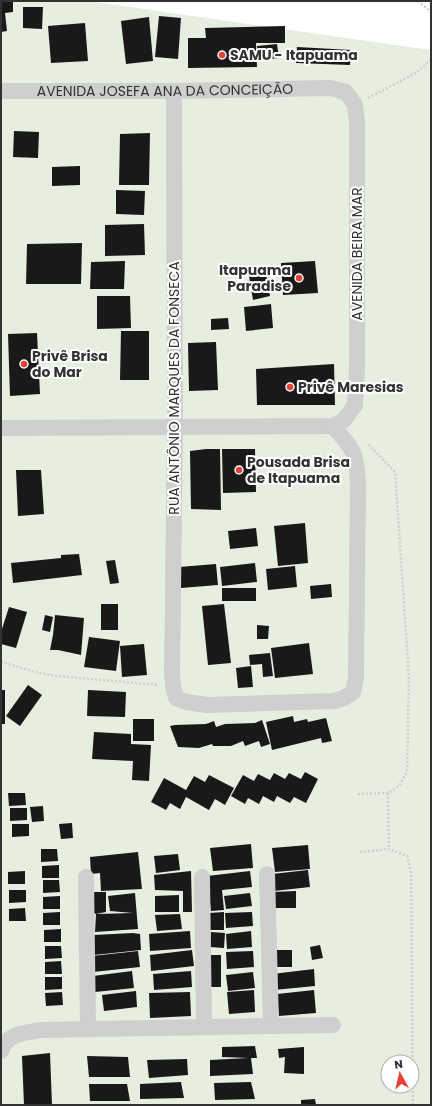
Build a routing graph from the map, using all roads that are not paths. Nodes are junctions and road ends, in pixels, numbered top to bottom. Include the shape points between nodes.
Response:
1 (1, 91) edge
2 (174, 91) junction
3 (355, 105) joint
4 (175, 426) junction
5 (333, 426) junction
6 (1, 428) edge
7 (267, 874) dead end
8 (86, 877) dead end
9 (202, 877) dead end
10 (333, 1024) dead end
11 (271, 1025) junction
12 (204, 1027) junction
13 (88, 1029) junction
14 (1, 1051) edge

1 - 2 street, AVENIDA JOSEFA ANA DA CONCEIÇÃO
2 - 3 street, AVENIDA JOSEFA ANA DA CONCEIÇÃO via 330,88 346,92
2 - 4 street, RUA ANTÔNIO MARQUES DA FONSECA
3 - 5 street, AVENIDA BEIRA MAR via 356,405 344,420
4 - 5 street
4 - 5 street, RUA ANTÔNIO MARQUES DA FONSECA via 173,686 176,698 207,705 334,701 353,692 356,678 358,481 354,455
4 - 6 street
7 - 11 street
8 - 13 street
9 - 12 street
10 - 11 street
11 - 12 street
12 - 13 street
13 - 14 street via 41,1030 17,1034 7,1041

